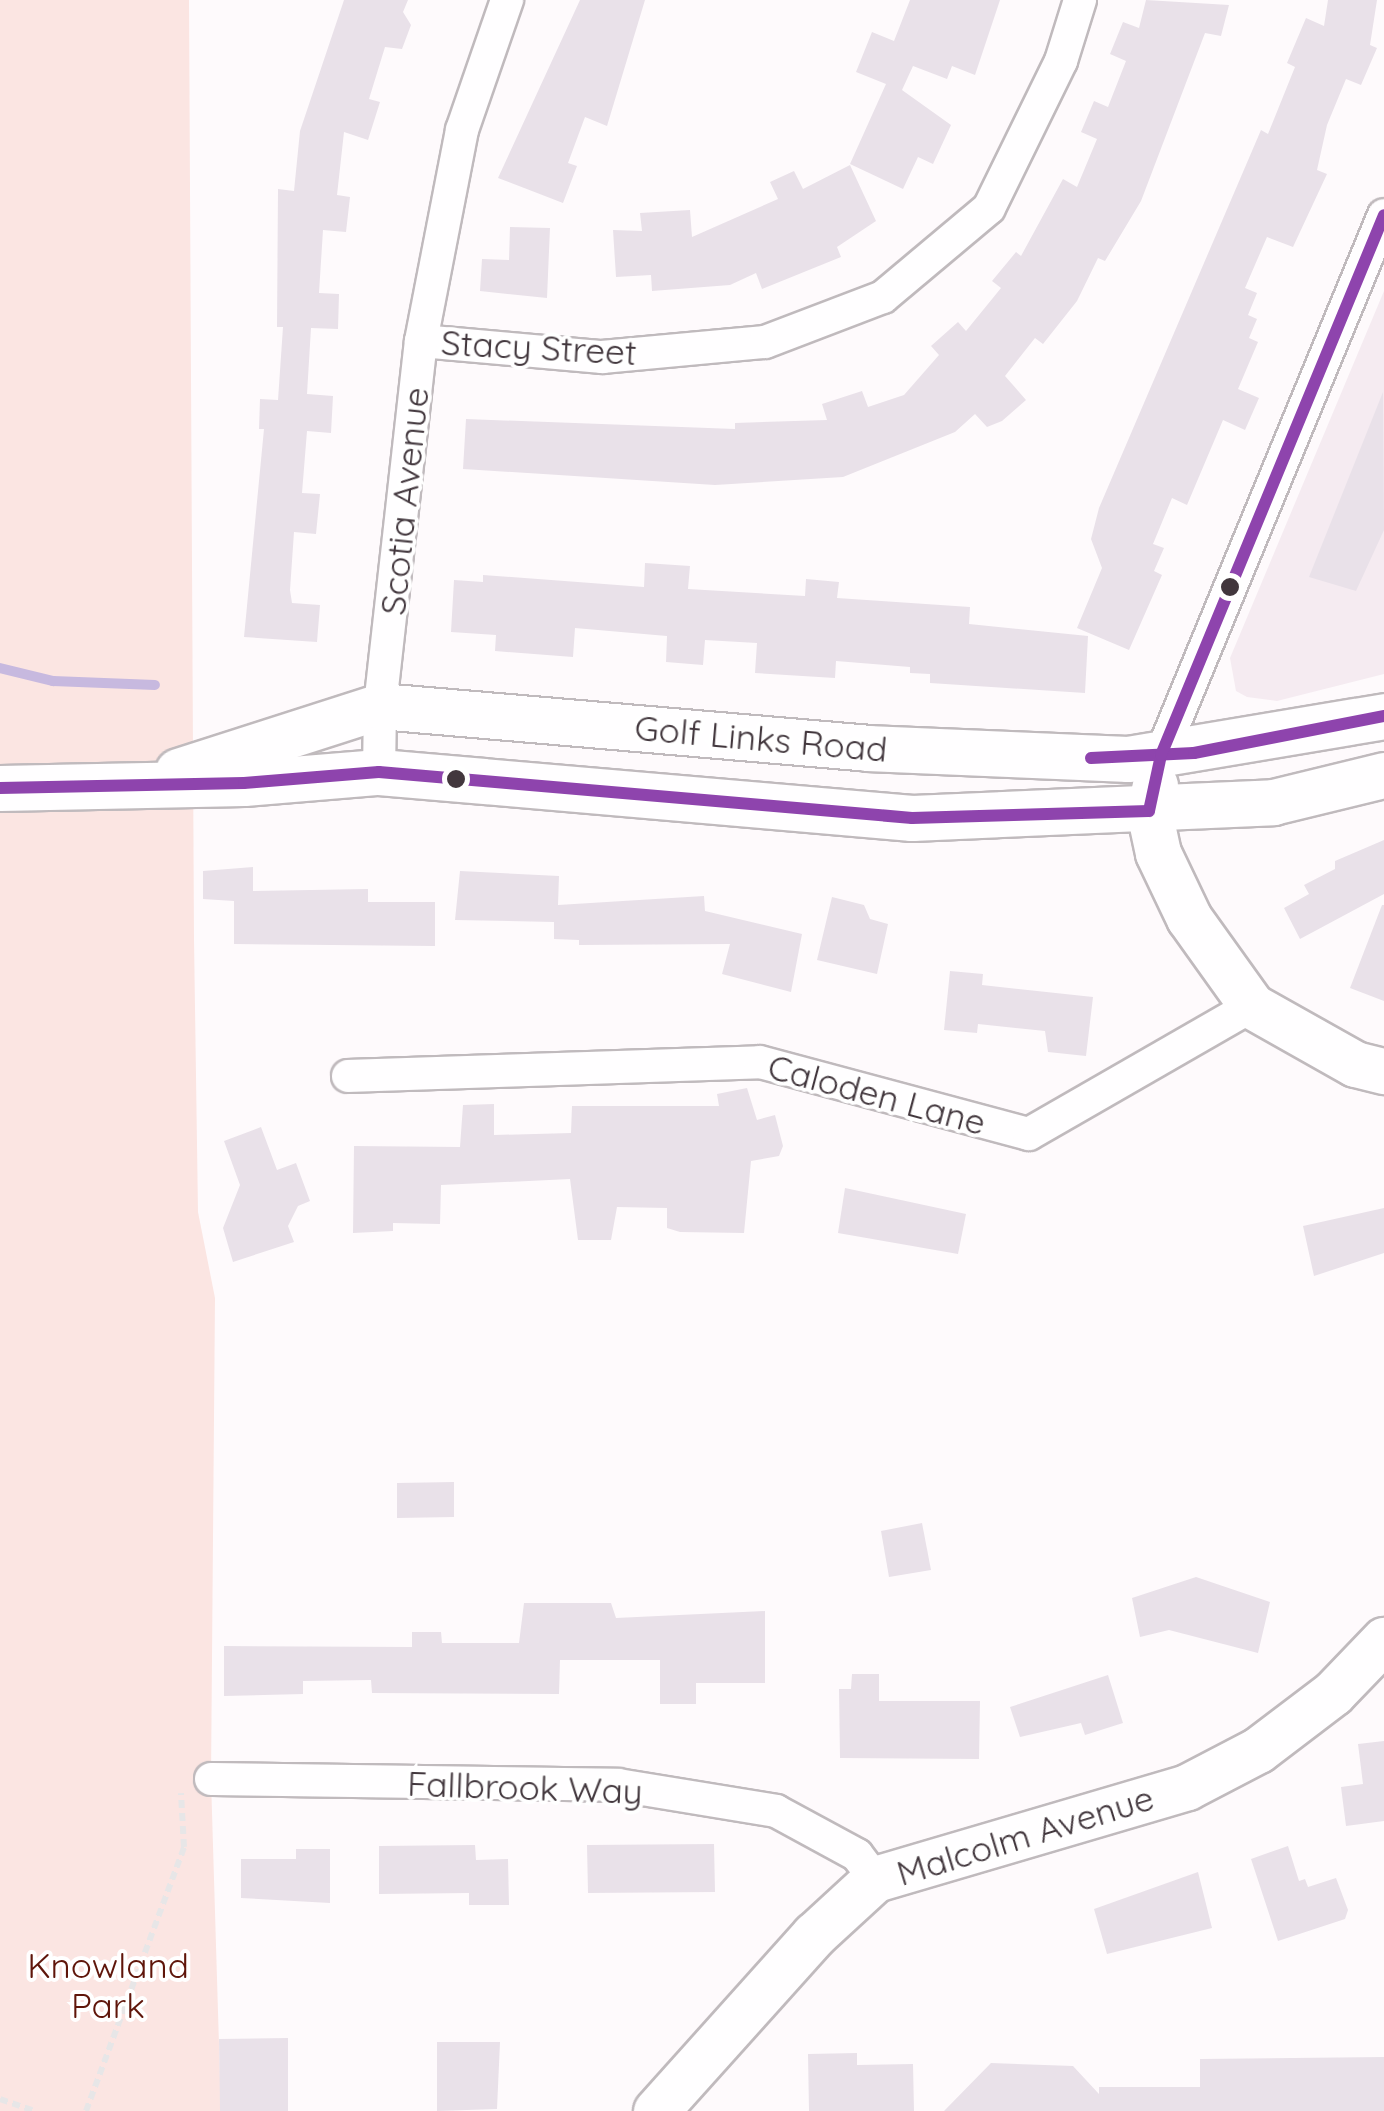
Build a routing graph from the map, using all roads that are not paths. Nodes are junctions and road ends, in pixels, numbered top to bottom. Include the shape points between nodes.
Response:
1 (507, 0) edge
2 (1080, 0) edge
3 (1384, 215) edge
4 (421, 340) junction
5 (380, 706) junction
6 (1384, 716) edge
7 (1161, 755) junction
8 (379, 772) junction
9 (1384, 775) edge
10 (148, 782) junction
11 (0, 788) edge
12 (1149, 811) junction
13 (1252, 1006) junction
14 (1384, 1071) edge
15 (348, 1076) dead end
16 (1384, 1640) edge
17 (210, 1779) road end
18 (876, 1879) junction
19 (656, 2111) edge

1 - 4 street, Scotia Avenue via 462,130
2 - 4 street, Stacy Street via 1061,61 989,208 883,297 747,344 602,357
3 - 7 street
4 - 5 street, Scotia Avenue
5 - 7 main road, Golf Links Road via 867,748 1114,759
5 - 8 street, Scotia Avenue
5 - 10 main road, Golf Links Road
6 - 7 main road, Golf Links Road
7 - 12 main road
8 - 10 main road, Golf Links Road via 244,783
8 - 12 main road, Golf Links Road via 912,818
9 - 12 main road, Golf Links Road via 1273,802
10 - 11 main road, Golf Links Road
12 - 13 main road via 1158,853 1190,918
13 - 14 main road via 1355,1064
13 - 15 street, Caloden Lane via 1029,1134 760,1062
16 - 18 main road, Malcolm Avenue via 1332,1693 1258,1750 1187,1787
17 - 18 street, Fallbrook Way via 618,1785 776,1811 857,1856
18 - 19 main road, Malcolm Avenue via 801,1949

